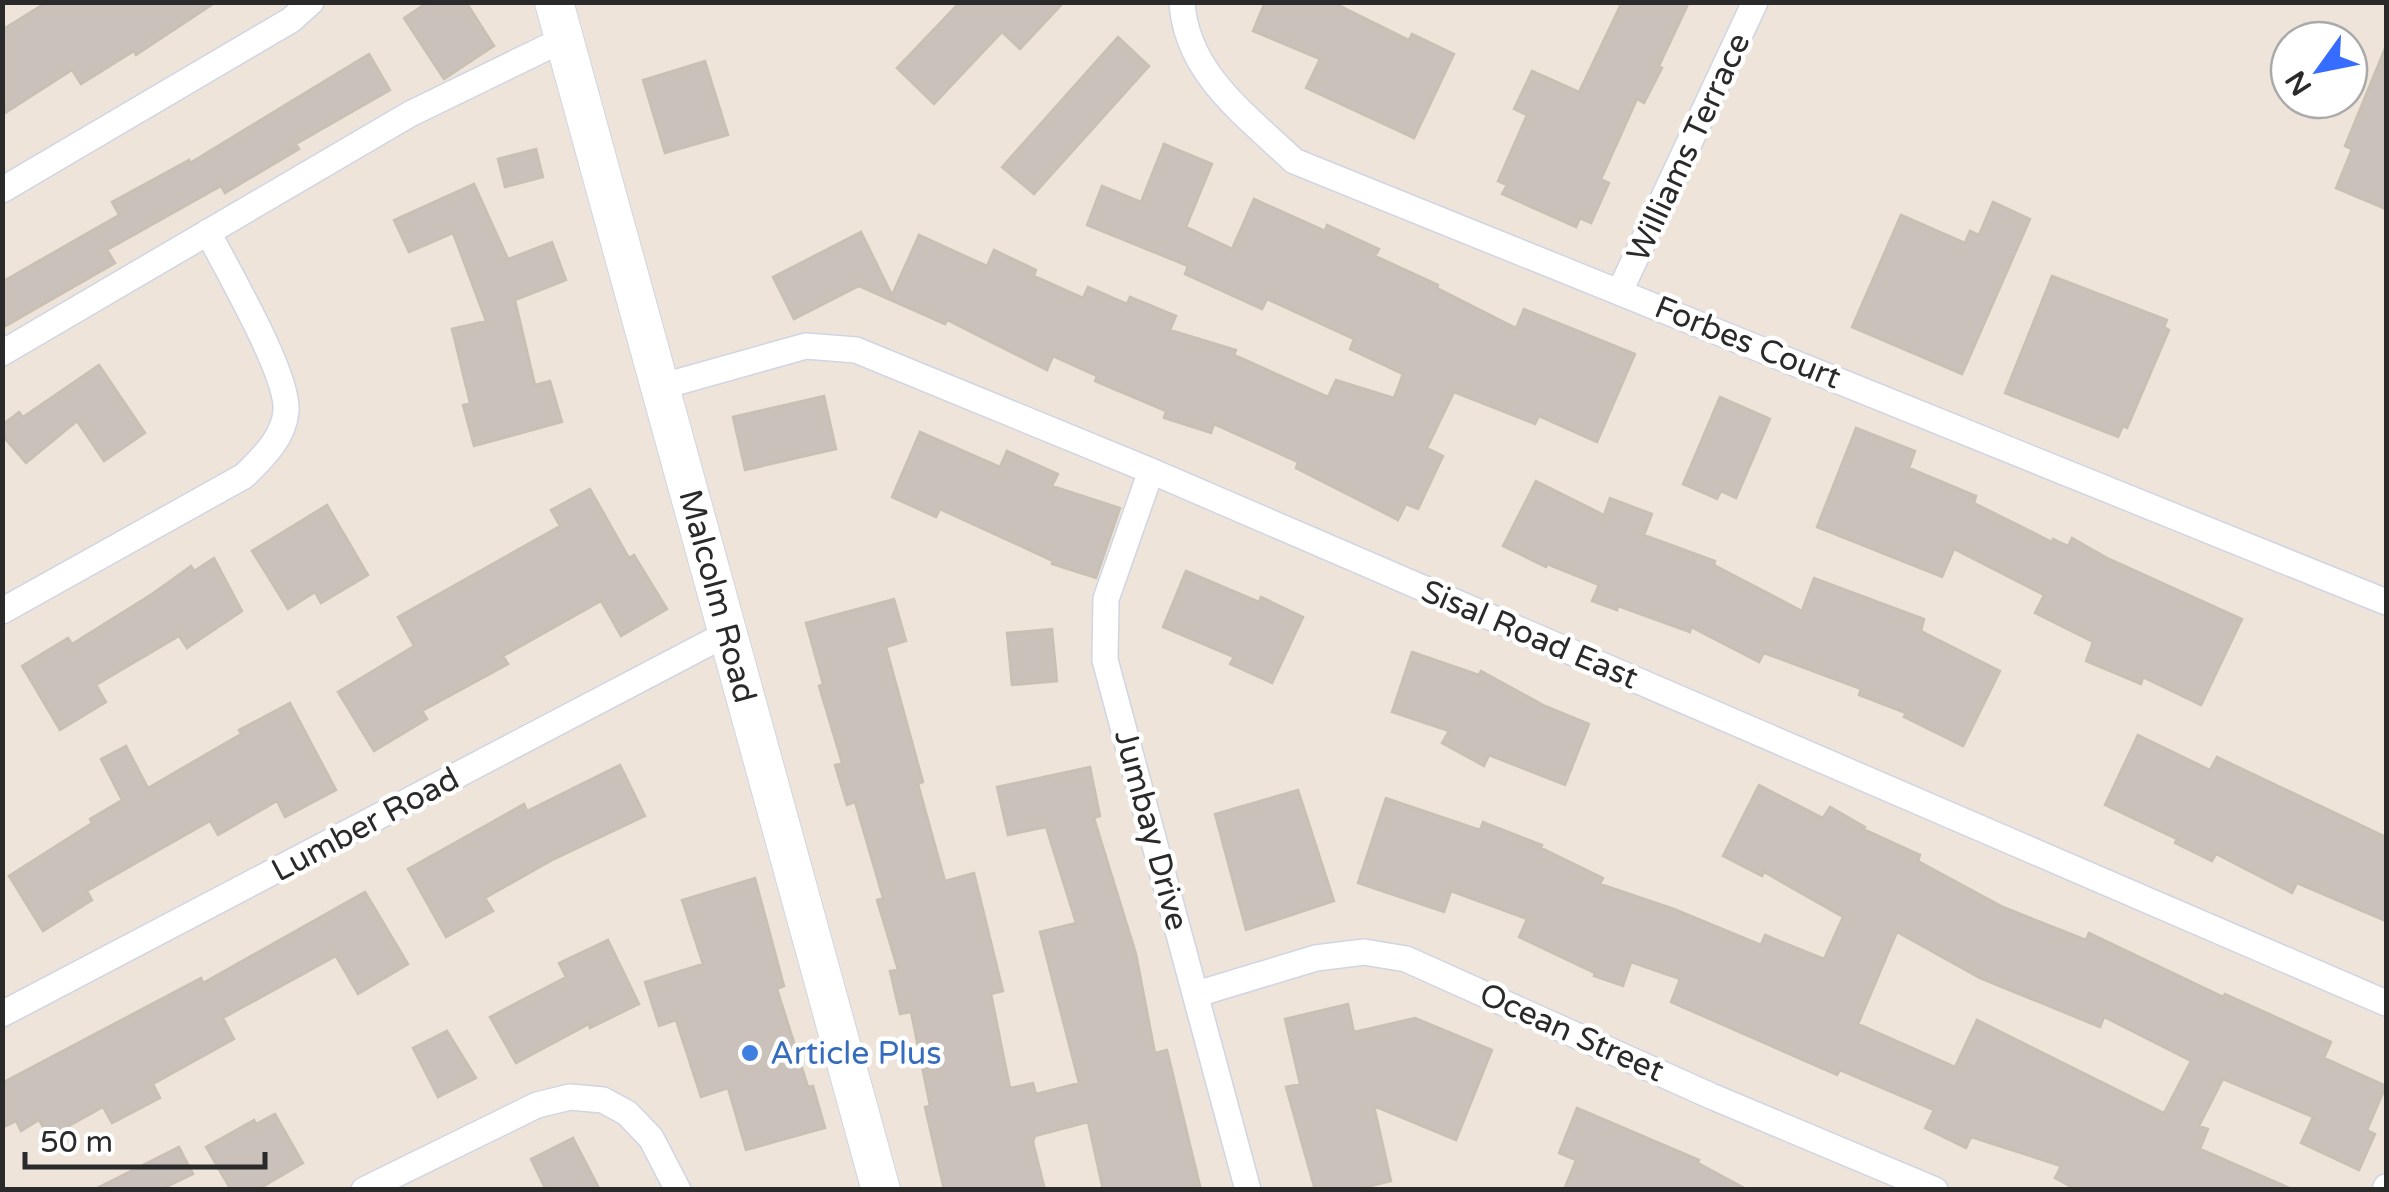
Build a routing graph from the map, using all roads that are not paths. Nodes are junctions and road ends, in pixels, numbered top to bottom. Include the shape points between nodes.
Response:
1 (311, 2) edge
2 (554, 2) edge
3 (1182, 2) edge
4 (1756, 2) edge
5 (285, 11) edge
6 (564, 39) junction
7 (2, 190) edge
8 (208, 232) junction
9 (1620, 290) junction
10 (2, 354) edge
11 (660, 387) junction
12 (1152, 472) junction
13 (2386, 602) edge
14 (2, 611) edge
15 (728, 633) junction
16 (1198, 994) junction
17 (2386, 1003) edge
18 (2, 1014) edge
19 (364, 1190) edge
20 (678, 1190) edge
21 (881, 1190) edge
22 (1248, 1190) edge
23 (1935, 1190) edge

1 - 5 street
2 - 6 street, Malcolm Road
3 - 9 street, Forbes Court via 1183,24 1211,83 1294,160
4 - 9 street, Williams Terrace
5 - 7 street
6 - 8 street via 410,114
6 - 11 street, Malcolm Road
8 - 10 street
8 - 14 street via 282,379 286,412 274,445 244,476
9 - 13 street, Forbes Court
11 - 12 street, Sisal Road East via 806,346 856,350
11 - 15 street, Malcolm Road
12 - 16 street, Jumbay Drive via 1106,599 1106,660
12 - 17 street, Sisal Road East
15 - 18 street, Lumber Road
15 - 21 street, Malcolm Road
16 - 22 street, Jumbay Drive
16 - 23 street, Ocean Street via 1316,958 1364,952 1406,959
19 - 20 street via 537,1105 570,1097 603,1100 627,1113 652,1138

